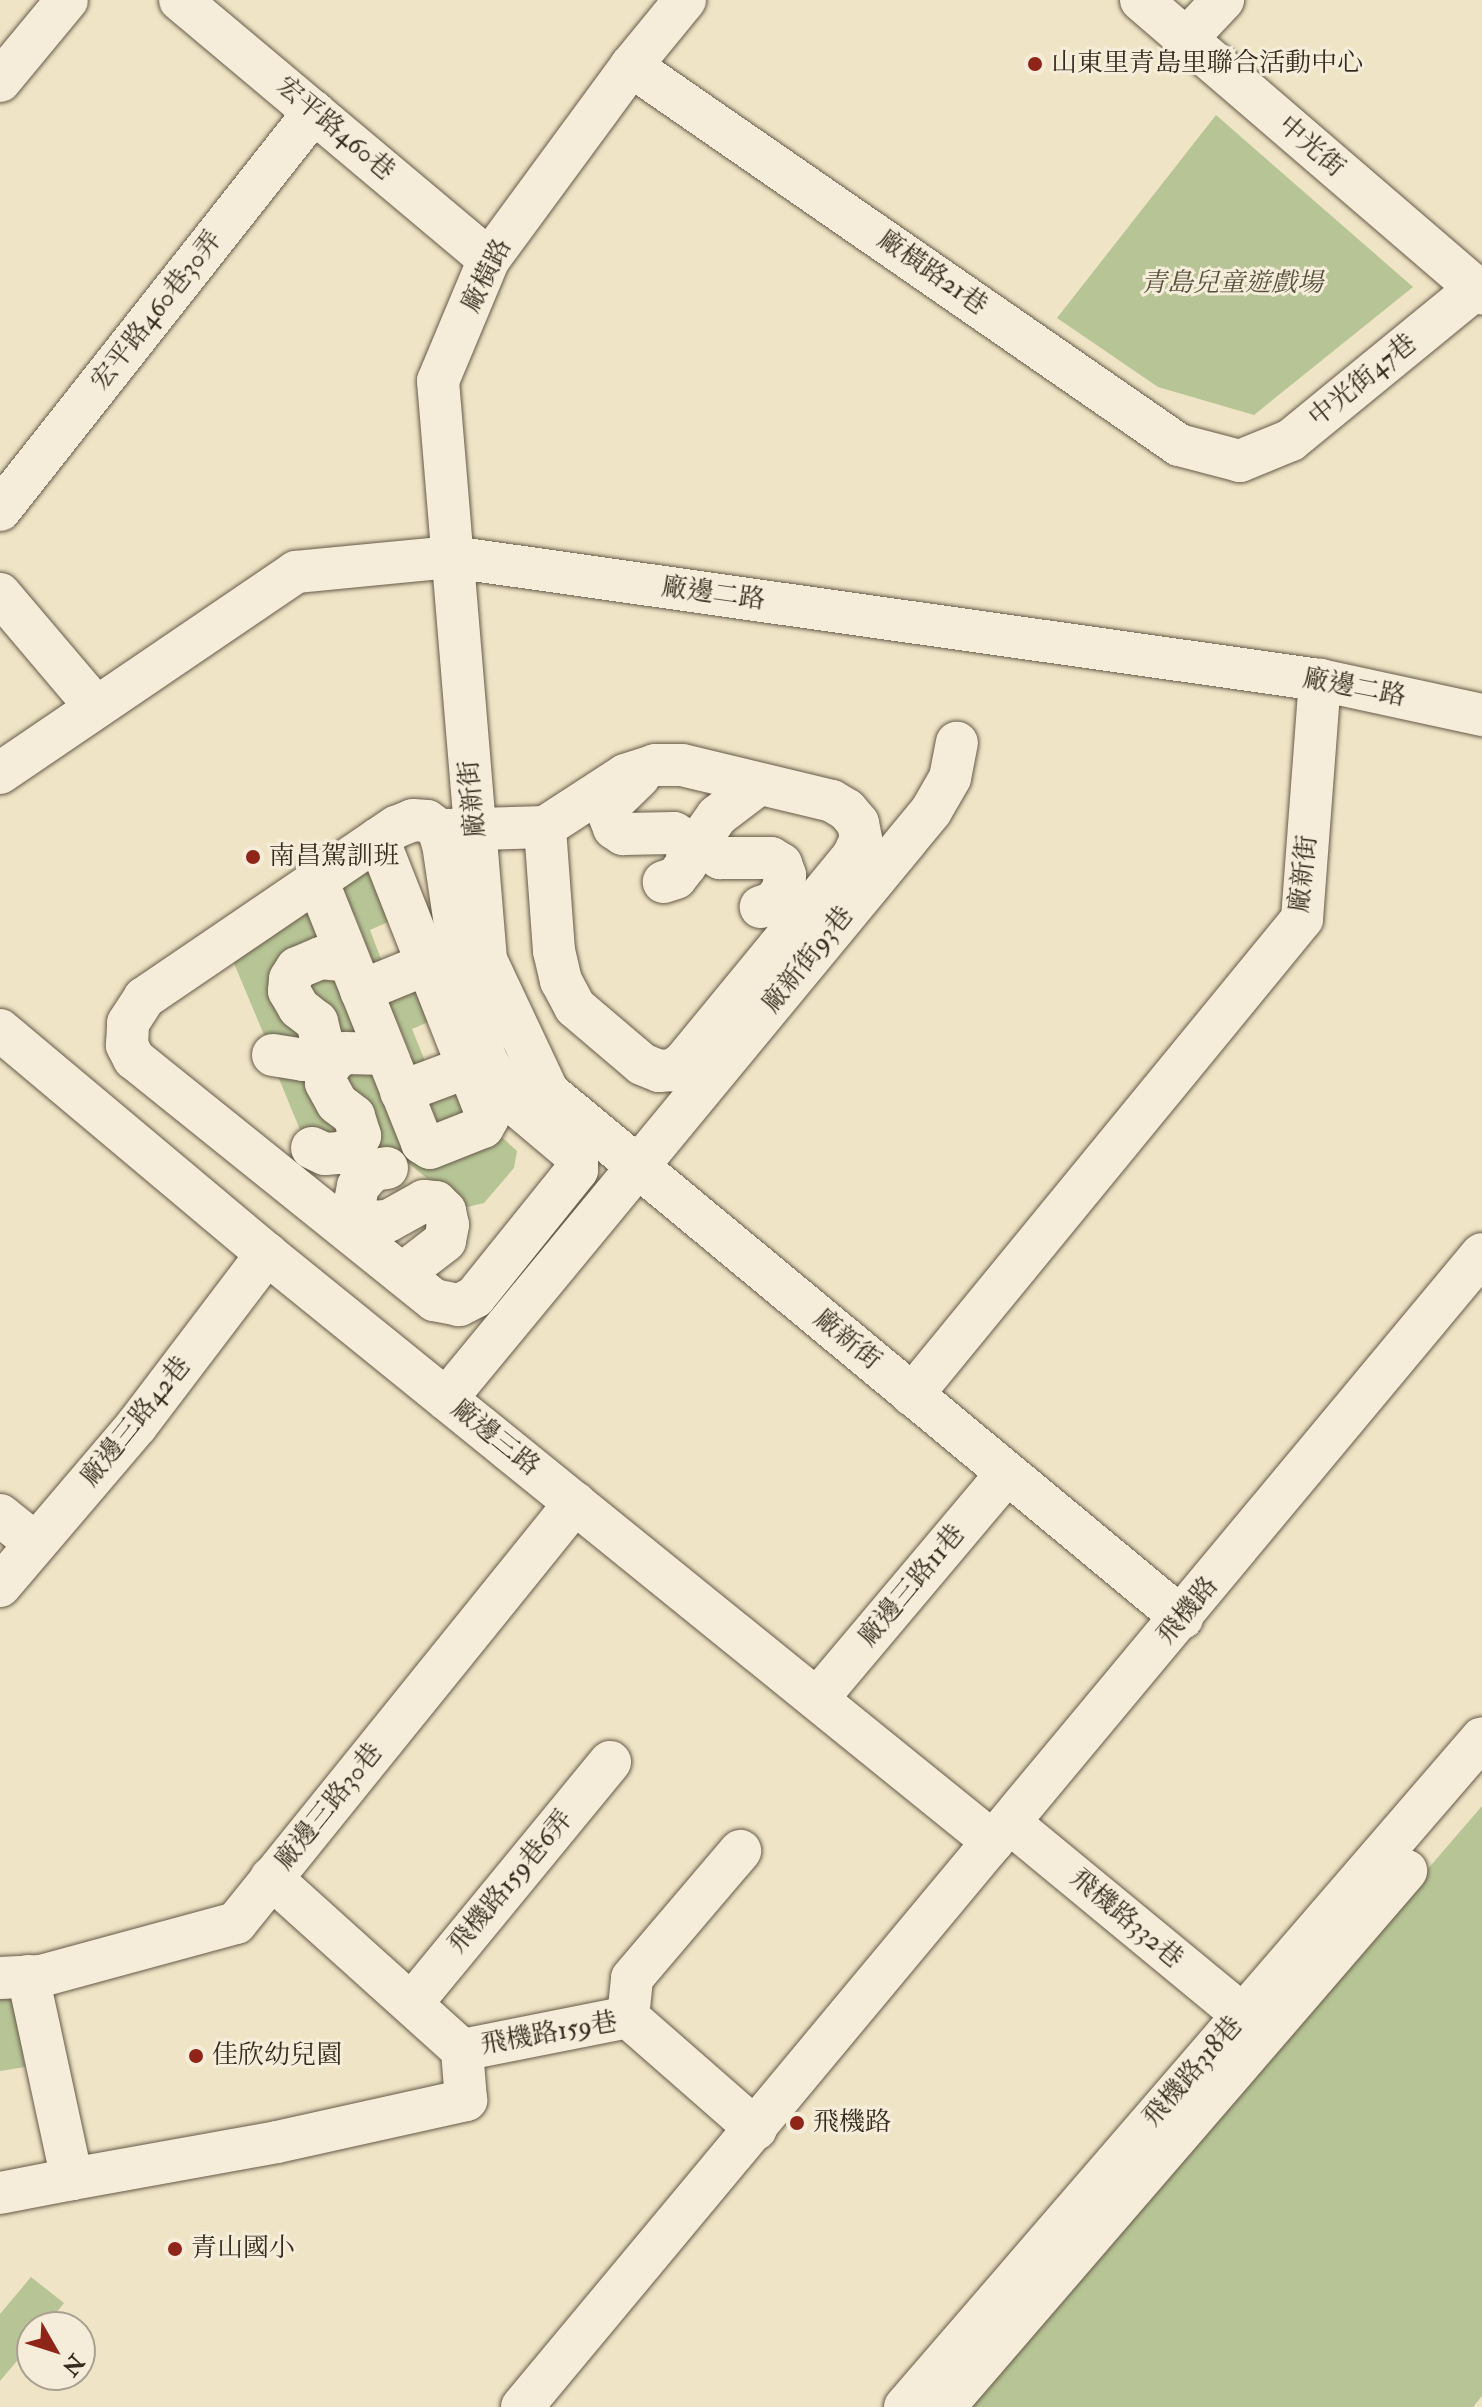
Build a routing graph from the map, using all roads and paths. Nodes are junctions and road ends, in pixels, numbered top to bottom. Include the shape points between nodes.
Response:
1 (67, 0) edge
2 (180, 0) edge
3 (685, 0) edge
4 (1141, 0) edge
5 (1223, 0) edge
6 (1186, 39) junction
7 (631, 66) junction
8 (0, 81) edge
9 (314, 112) junction
10 (489, 259) junction
11 (1479, 291) edge
12 (1240, 461) joint
13 (0, 510) edge
14 (452, 557) junction
15 (0, 594) edge
16 (1320, 680) junction
17 (96, 707) junction
18 (1482, 715) edge
19 (957, 743) dead end
20 (655, 765) junction
21 (0, 773) edge
22 (759, 784) junction
23 (545, 827) junction
24 (456, 830) junction
25 (378, 839) junction
26 (317, 880) junction
27 (664, 882) dead end
28 (761, 907) dead end
29 (427, 964) junction
30 (355, 976) junction
31 (0, 1030) edge
32 (273, 1055) dead end
33 (468, 1067) junction
34 (394, 1073) junction
35 (312, 1148) dead end
36 (638, 1167) junction
37 (387, 1168) dead end
38 (267, 1254) junction
39 (1482, 1254) edge
40 (402, 1274) junction
41 (912, 1395) junction
42 (446, 1399) junction
43 (1007, 1473) junction
44 (575, 1503) junction
45 (0, 1515) edge
46 (35, 1543) junction
47 (0, 1586) edge
48 (1182, 1618) junction
49 (817, 1699) junction
50 (1482, 1738) edge
51 (610, 1762) dead end
52 (1482, 1783) edge
53 (1002, 1832) junction
54 (740, 1851) dead end
55 (271, 1878) junction
56 (14, 1977) edge
57 (412, 2003) junction
58 (1243, 2015) junction
59 (628, 2017) junction
60 (462, 2050) junction
61 (756, 2129) junction
62 (72, 2179) junction
63 (0, 2193) edge
64 (522, 2407) edge
65 (905, 2407) edge
66 (944, 2407) edge

1 - 8 street
2 - 9 street, 宏平路460巷
3 - 7 street, 廠橫路
4 - 6 street, 中光街
5 - 6 street
6 - 11 street, 中光街
7 - 10 street, 廠橫路
7 - 12 street, 廠橫路21巷 via 1179,445
9 - 10 street, 宏平路460巷
9 - 13 street, 宏平路460巷30弄
10 - 14 street, 廠橫路 via 438,381
11 - 12 street, 中光街47巷 via 1291,440
14 - 16 street, 廠邊二路
14 - 17 street, 廠邊二路 via 296,572
14 - 24 street, 廠新街
15 - 17 street
16 - 18 street, 廠邊二路
16 - 41 street, 廠新街 via 1302,919
17 - 21 street, 廠邊二路
19 - 36 street, 廠新街93巷 via 950,778 931,811
20 - 22 street via 682,765
20 - 23 street via 625,775
20 - 27 street via 620,792 609,815 623,834 674,833 684,839 686,865 676,878
22 - 23 street via 832,801 858,823 861,839 853,856 673,1070 642,1064 575,1007 561,981
22 - 28 street via 717,816 706,840 720,858 771,858 781,864 783,890 773,903
23 - 24 street
24 - 25 street via 413,820
24 - 36 street, 廠新街 via 486,960 548,1092
24 - 40 street via 443,844 465,992 486,1060 509,1099 571,1151 577,1170 475,1297 459,1305 434,1300
25 - 26 street
25 - 29 street
26 - 30 street
26 - 40 street via 144,998 128,1023 127,1045 134,1059
29 - 30 street
29 - 33 street
30 - 32 street via 321,958 297,968 289,991 317,1022 322,1042 303,1060
30 - 34 street
31 - 38 street, 廠邊三路
33 - 34 street
33 - 34 street via 487,1122 430,1148 422,1143
34 - 35 street via 345,1053 334,1060 326,1083 337,1103 354,1116 360,1136 341,1153
36 - 41 street, 廠新街
36 - 42 street, 廠新街93巷
37 - 40 street via 373,1170 358,1186 358,1213 367,1222 388,1221 424,1201 436,1202 445,1211 448,1225 445,1241
38 - 42 street, 廠邊三路
38 - 46 street, 廠邊三路42巷 via 137,1425
39 - 48 street, 飛機路
41 - 43 street
42 - 44 street, 廠邊三路
43 - 48 street
43 - 49 street, 廠邊三路11巷
44 - 49 street, 廠邊三路
44 - 55 street, 廠邊三路30巷
45 - 46 street
46 - 47 street, 廠邊三路42巷
48 - 53 street, 飛機路
49 - 53 street, 廠邊三路
50 - 58 street, 飛機路318巷
51 - 57 street, 飛機路159巷6弄
52 - 66 street
53 - 58 street, 飛機路332巷
53 - 61 street, 飛機路
54 - 59 street via 632,1978
55 - 56 street, 廠邊三路30巷 via 236,1923 99,1962
55 - 57 street, 飛機路159巷
56 - 62 street
57 - 60 street, 飛機路159巷
58 - 65 street, 飛機路318巷
59 - 60 street, 飛機路159巷
59 - 61 street, 飛機路159巷
60 - 62 street via 466,2100 277,2142
61 - 64 street, 飛機路
62 - 63 street

